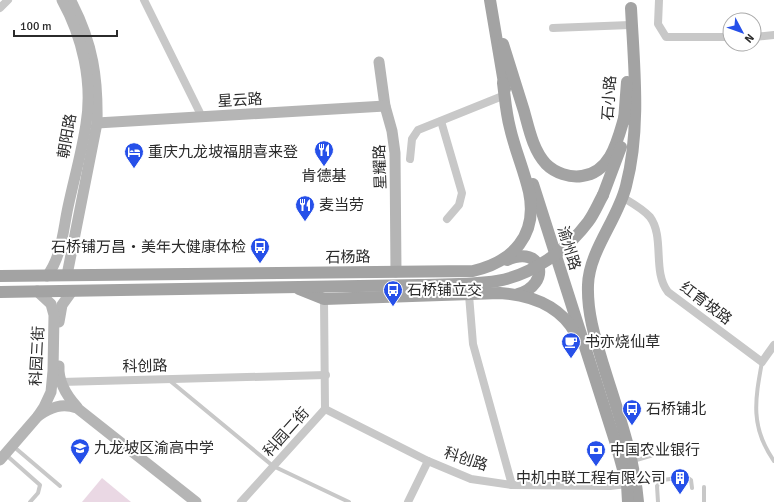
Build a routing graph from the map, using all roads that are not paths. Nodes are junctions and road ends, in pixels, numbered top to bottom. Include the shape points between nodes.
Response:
1 (8, 0) edge
2 (62, 0) edge
3 (70, 0) edge
4 (144, 0) edge
5 (490, 0) edge
6 (659, 0) edge
7 (631, 4) edge
8 (0, 8) edge
9 (630, 25) junction
10 (552, 28) dead end
11 (774, 35) edge
12 (762, 36) edge
13 (722, 37) edge
14 (379, 62) dead end
15 (503, 83) junction
16 (505, 95) junction
17 (385, 106) junction
18 (625, 115) junction
19 (202, 117) junction
20 (441, 121) junction
21 (97, 123) junction
22 (410, 159) dead end
23 (622, 197) junction
24 (447, 219) dead end
25 (64, 226) junction
26 (76, 228) junction
27 (497, 264) junction
28 (396, 272) junction
29 (67, 275) junction
30 (0, 276) edge
31 (47, 276) junction
32 (420, 285) joint
33 (292, 286) junction
34 (37, 291) junction
35 (72, 291) junction
36 (0, 292) edge
37 (518, 294) junction
38 (469, 295) junction
39 (324, 299) junction
40 (774, 345) edge
41 (586, 353) junction
42 (762, 362) junction
43 (326, 375) junction
44 (168, 379) junction
45 (61, 382) junction
46 (77, 408) junction
47 (325, 409) junction
48 (38, 416) junction
49 (694, 443) dead end
50 (6, 453) edge
51 (428, 461) junction
52 (632, 461) junction
53 (774, 461) edge
54 (273, 466) junction
55 (627, 484) junction
56 (512, 485) junction
57 (60, 486) dead end
58 (704, 487) dead end
59 (692, 488) dead end
60 (30, 502) edge
61 (196, 502) edge
62 (241, 502) edge
63 (349, 502) edge
64 (408, 502) edge
65 (628, 502) edge
66 (638, 502) edge
67 (658, 502) edge
68 (704, 502) edge

1 - 8 street
2 - 25 street, 朝阳路 via 79,39 87,99 86,122
3 - 21 street, 朝阳路 via 88,38 94,59
4 - 19 street
5 - 15 main road, 渝州路
5 - 18 main road via 531,136 547,165 555,171 574,177 594,172 611,156
6 - 13 street via 658,24 666,37
7 - 9 main road, 石小路
7 - 23 main road, 渝州路 via 634,114 630,167
9 - 10 street
9 - 18 main road, 石小路
11 - 12 street
14 - 17 street, 星耀路
15 - 16 main road, 石杨路
15 - 41 main road, 渝州路
16 - 20 street
16 - 27 main road, 石杨路 via 510,128 529,192 530,212 521,242
17 - 19 street, 星云路
17 - 28 street, 星耀路 via 395,153
18 - 32 main road, 石小路, bridge via 621,148 603,195 589,221 572,241 523,273 498,281
19 - 21 street, 星云路
20 - 22 street via 418,130 412,139
20 - 24 street via 462,193 459,205
21 - 26 street, 朝阳路
23 - 42 street, 红育坡路 via 645,212 654,224 662,280 668,292
23 - 52 main road, 渝州路 via 592,263 588,283 588,304 591,325
25 - 26 street via 69,232
25 - 31 street, 朝阳路 via 58,255
26 - 29 street, 朝阳路
27 - 28 main road, 石杨路 via 473,271
27 - 37 main road via 519,256 528,256 536,262 540,271 537,281 530,289
28 - 29 main road, 石杨路
29 - 31 main road, 石杨路
30 - 31 main road, 石杨路
32 - 33 main road, 石杨路
33 - 35 main road, 石杨路
33 - 39 main road
34 - 35 main road, 石杨路
34 - 36 main road, 石杨路
34 - 48 street, 科园三街 via 51,304 54,315 52,382 48,400
35 - 45 street, 科园三街 via 59,314 58,371
37 - 38 main road
37 - 41 main road via 546,304 560,313 572,327
38 - 39 main road
38 - 56 street, 科创路 via 473,344
39 - 43 street, 科园二街
40 - 42 street
41 - 55 main road, 渝州路
42 - 53 lane via 756,396 757,427 765,448
43 - 44 street, 科创路
43 - 47 street, 科园二街
44 - 45 street, 科创路
44 - 54 lane
45 - 46 street, 科园三街
46 - 48 street via 57,406
46 - 61 street, 科园三街
47 - 51 street, 科创路
47 - 54 street, 科园二街
48 - 50 street, 科园三街
49 - 52 lane
50 - 57 lane
50 - 60 lane via 40,485 38,493
51 - 56 street, 科创路 via 471,479
51 - 64 street
52 - 66 main road, 渝州路
54 - 62 street, 科园二街
54 - 63 lane
55 - 56 street
55 - 65 main road, 渝州路
58 - 68 lane
59 - 67 lane via 691,480 687,477 662,480 657,486

